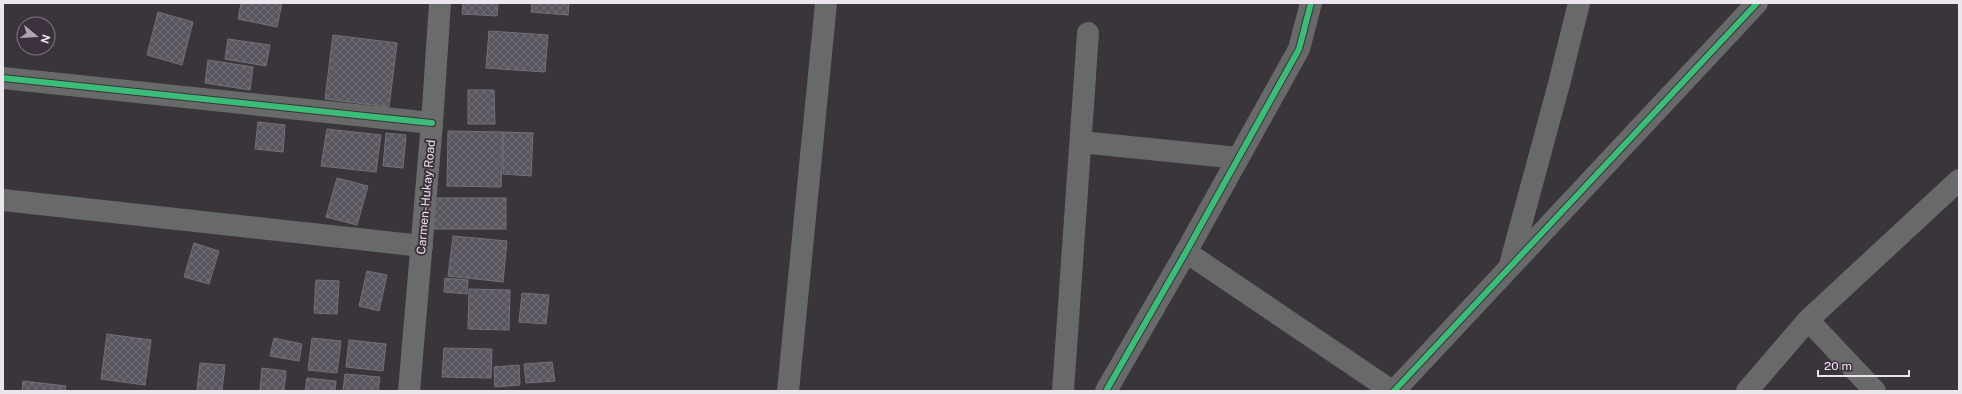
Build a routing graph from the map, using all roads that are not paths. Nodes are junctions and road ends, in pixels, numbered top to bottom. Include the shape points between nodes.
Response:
1 (440, 3) edge
2 (826, 3) edge
3 (1311, 3) edge
4 (1579, 3) edge
5 (1757, 3) edge
6 (1088, 33) dead end
7 (3, 78) edge
8 (432, 123) junction
9 (1080, 142) junction
10 (1238, 158) junction
11 (1959, 180) edge
12 (3, 200) edge
13 (422, 246) junction
14 (1186, 252) junction
15 (1510, 267) junction
16 (1808, 320) junction
17 (409, 391) edge
18 (788, 391) edge
19 (1063, 391) edge
20 (1106, 391) edge
21 (1393, 391) edge
22 (1747, 391) edge
23 (1875, 391) edge

1 - 8 street, Carmen-Hukay Road
2 - 18 street
3 - 10 street via 1299,49
4 - 15 street via 1560,84
5 - 15 street
6 - 9 street
7 - 8 street
8 - 13 street, Carmen-Hukay Road
9 - 10 street
9 - 19 street
10 - 14 street
11 - 16 street
12 - 13 street
13 - 17 street, Carmen-Hukay Road
14 - 20 street
14 - 21 street
15 - 21 street
16 - 22 street
16 - 23 street

